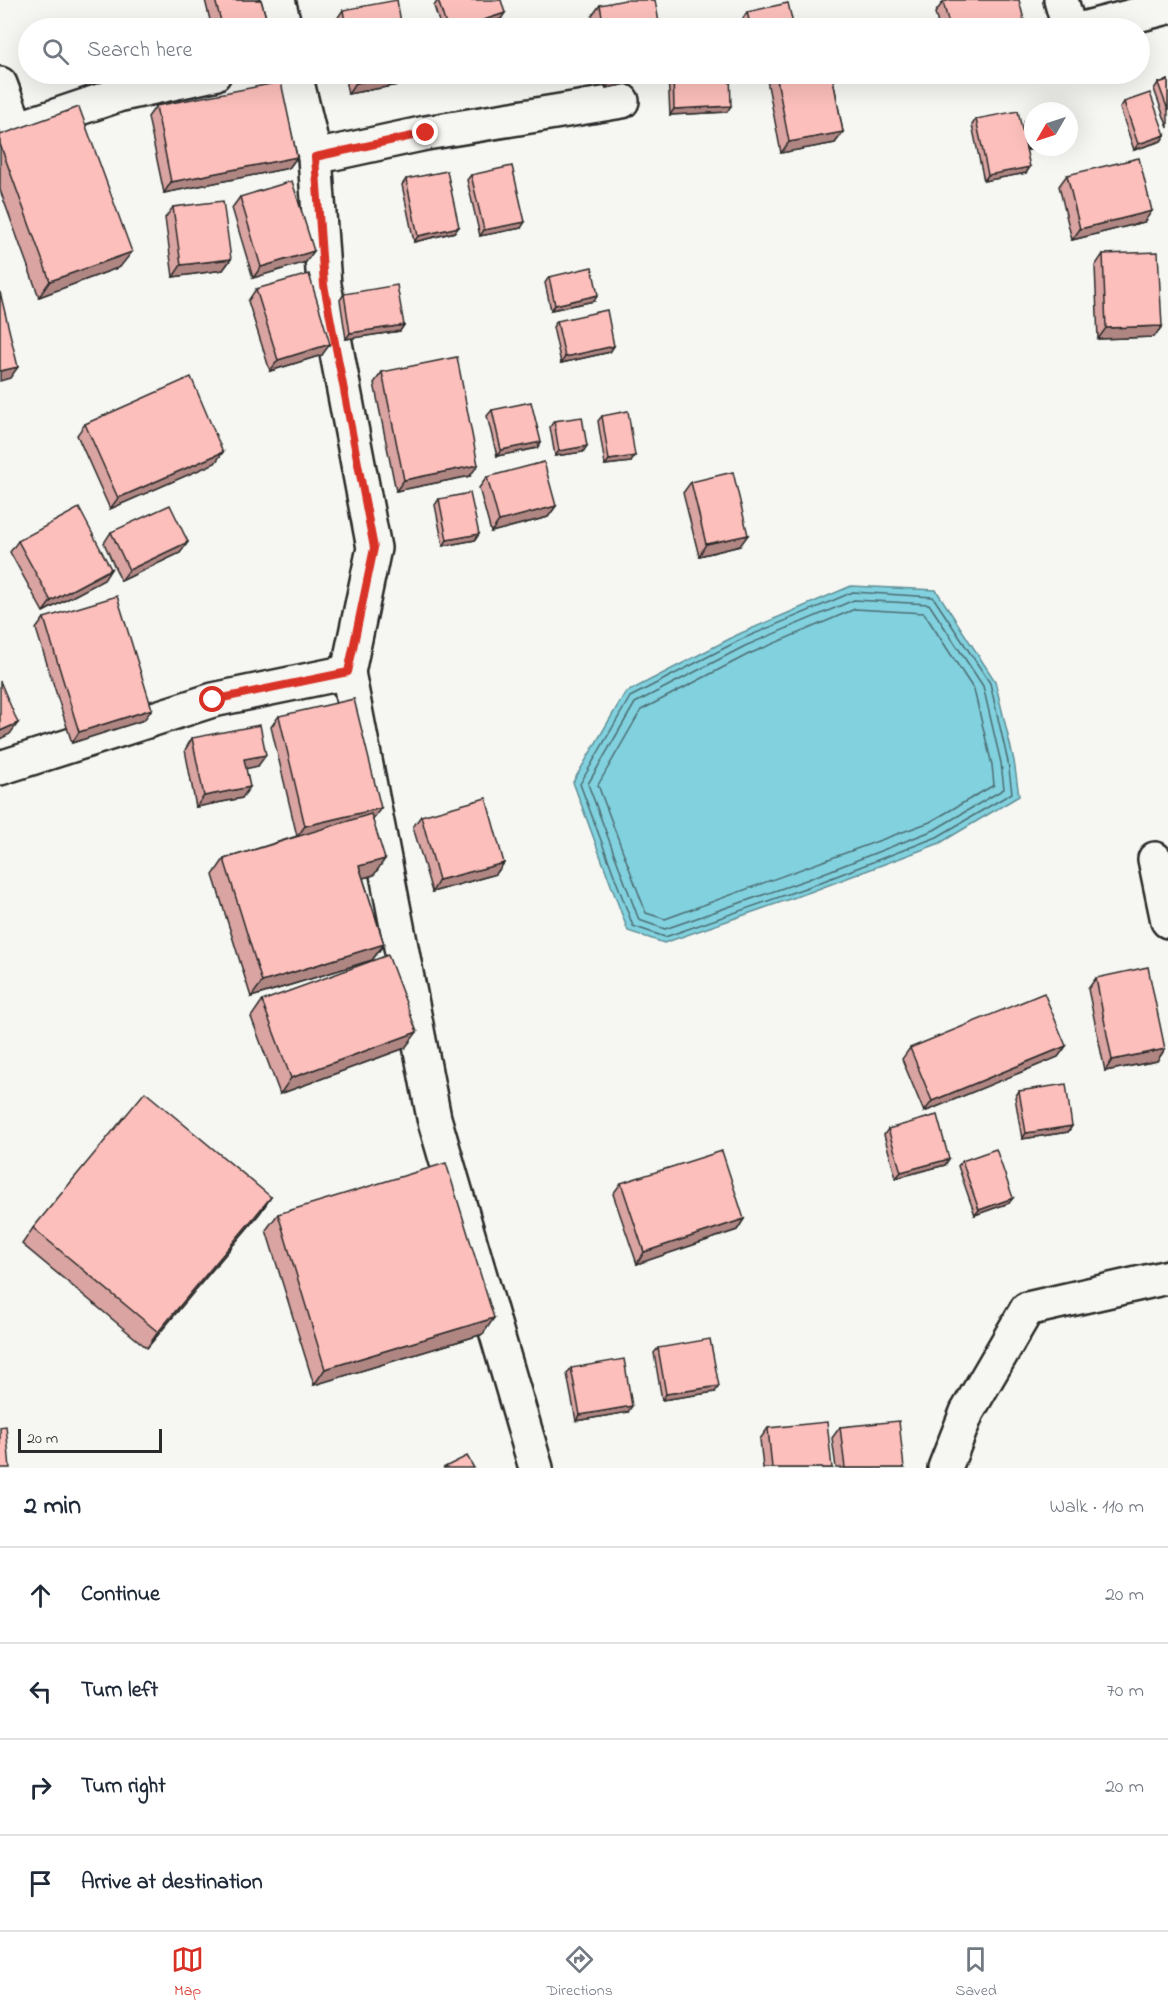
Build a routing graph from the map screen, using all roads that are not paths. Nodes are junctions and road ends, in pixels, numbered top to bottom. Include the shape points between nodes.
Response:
1 (278, 0) edge
2 (1061, 0) edge
3 (1168, 7) edge
4 (282, 18) edge
5 (1066, 18) edge
6 (1125, 18) edge
7 (0, 84) edge
8 (168, 84) edge
9 (297, 84) edge
10 (622, 100) edge
11 (315, 157) junction
12 (348, 672) junction
13 (0, 768) edge
14 (1155, 859) dead end
15 (1168, 921) edge
16 (1168, 1277) edge
17 (536, 1468) edge
18 (945, 1468) edge

1 - 4 street
2 - 5 street
3 - 6 street
7 - 8 street via 17,129 118,95
9 - 11 street
10 - 11 street via 426,133
11 - 12 street via 324,285 374,548
12 - 13 street via 213,700
12 - 17 street via 434,1118
14 - 15 street
16 - 18 street via 1027,1309 967,1412

